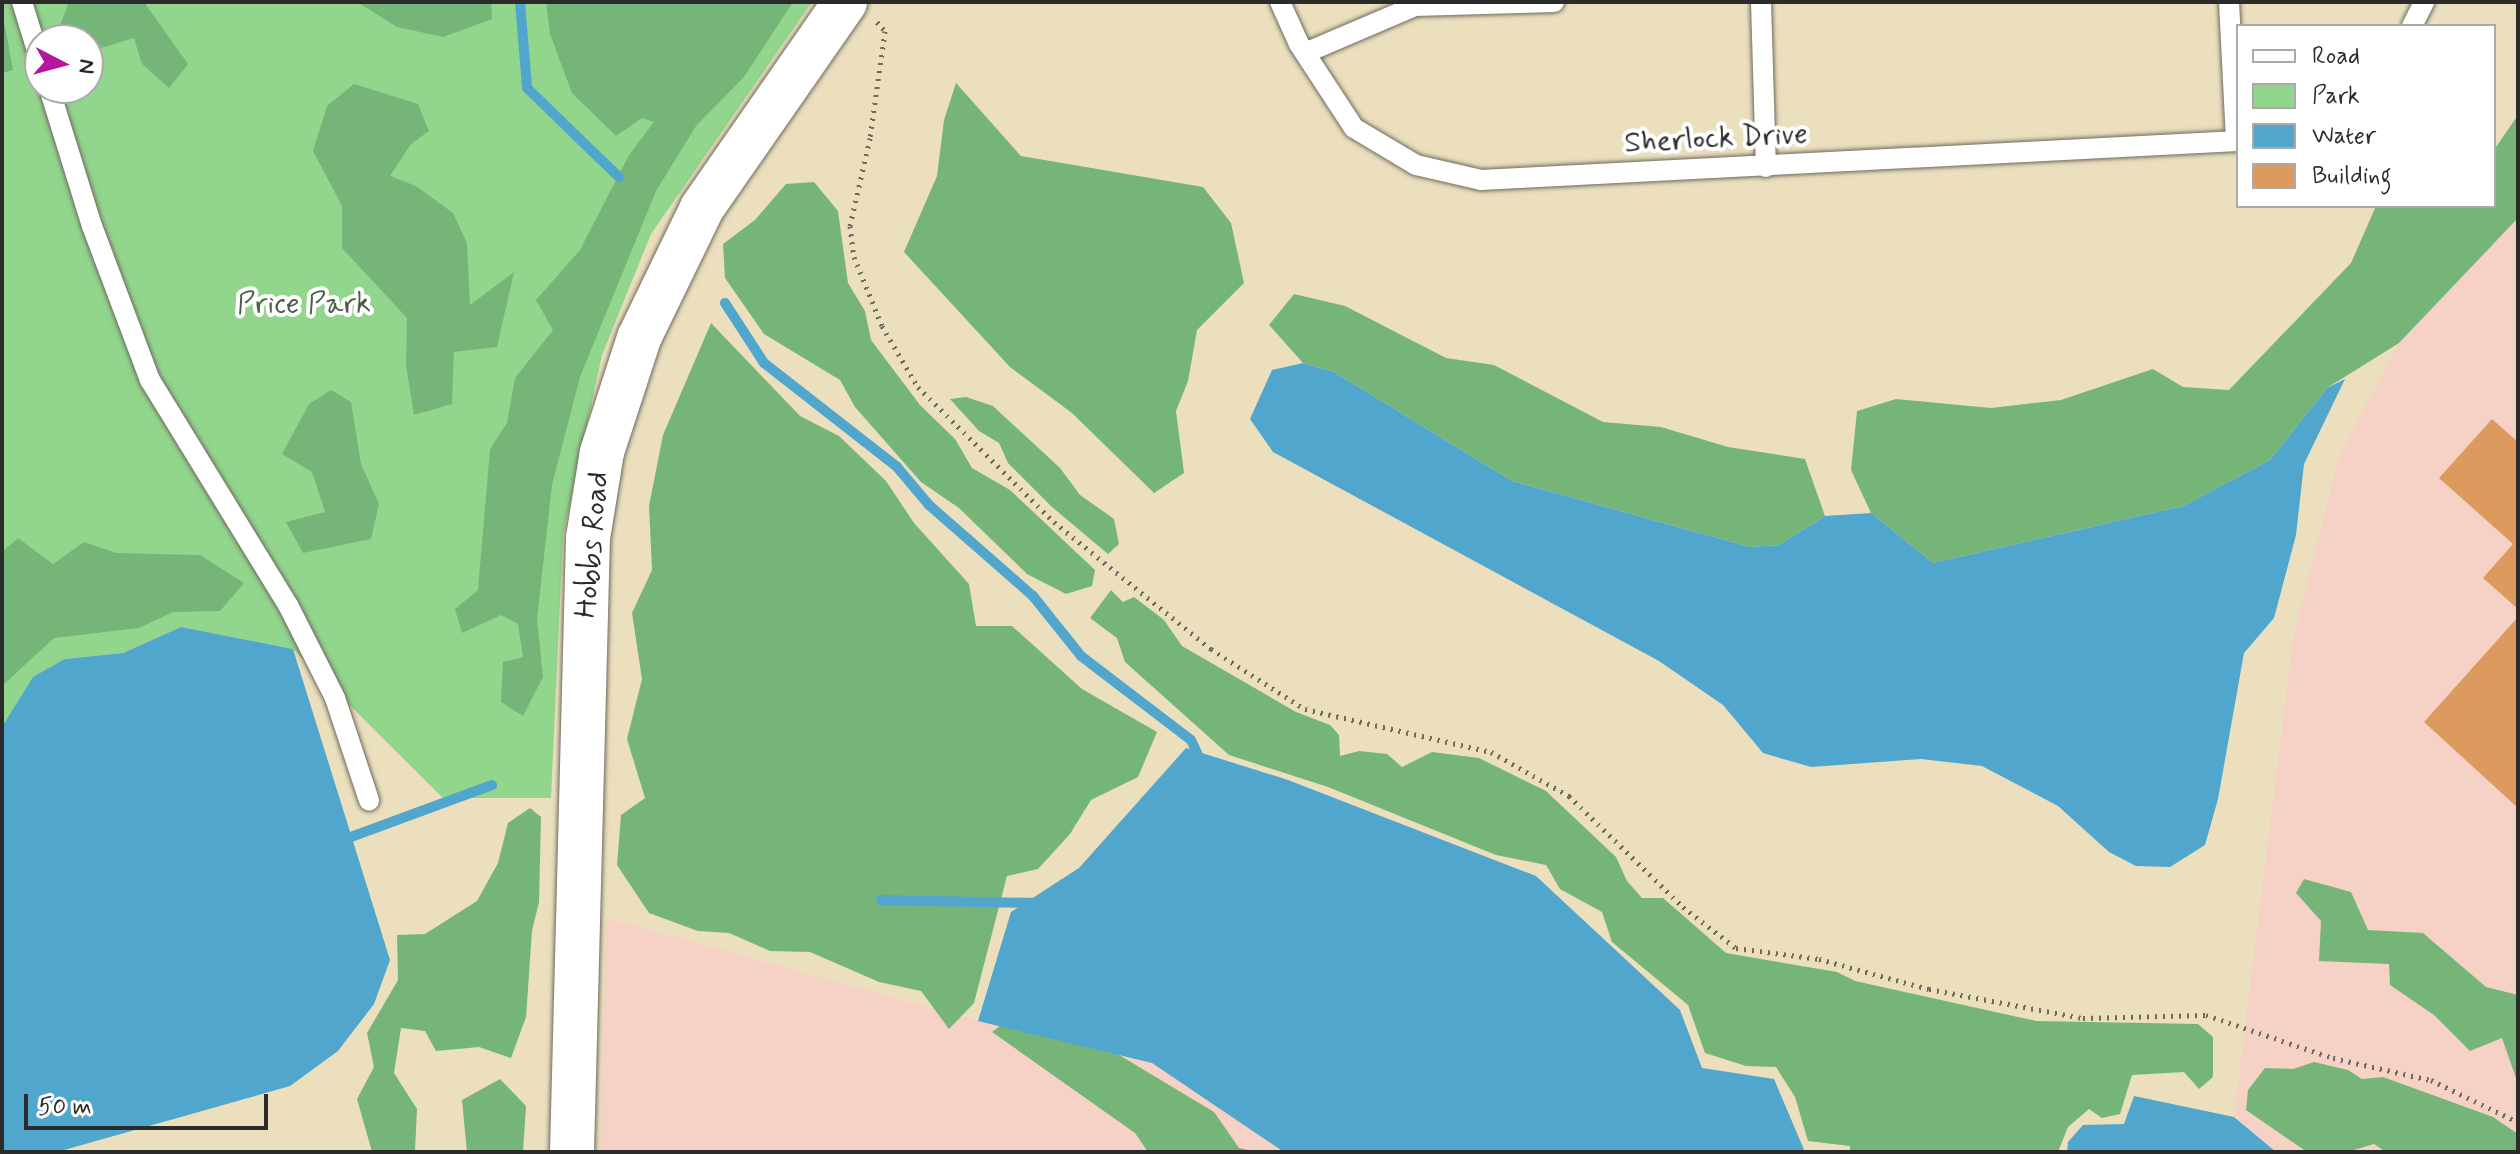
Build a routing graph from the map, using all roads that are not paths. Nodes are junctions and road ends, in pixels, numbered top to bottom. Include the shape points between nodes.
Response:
1 (22, 2) edge
2 (1280, 2) edge
3 (1554, 2) edge
4 (1761, 2) edge
5 (2229, 2) edge
6 (2424, 2) edge
7 (857, 7) edge
8 (29, 24) edge
9 (2413, 24) edge
10 (1305, 53) junction
11 (54, 104) edge
12 (2236, 124) edge
13 (2236, 141) edge
14 (1766, 167) junction
15 (369, 800) dead end
16 (572, 1152) edge

1 - 8 lane
2 - 10 lane, Sherlock Drive
3 - 10 lane via 1415,6
4 - 14 lane
5 - 12 lane
6 - 9 lane
7 - 16 street, Hobbs Road via 702,208 639,338 602,452 588,538
10 - 14 lane, Sherlock Drive via 1354,128 1416,165 1481,180
11 - 15 lane via 92,226 150,380 288,605 335,698
13 - 14 lane, Sherlock Drive

